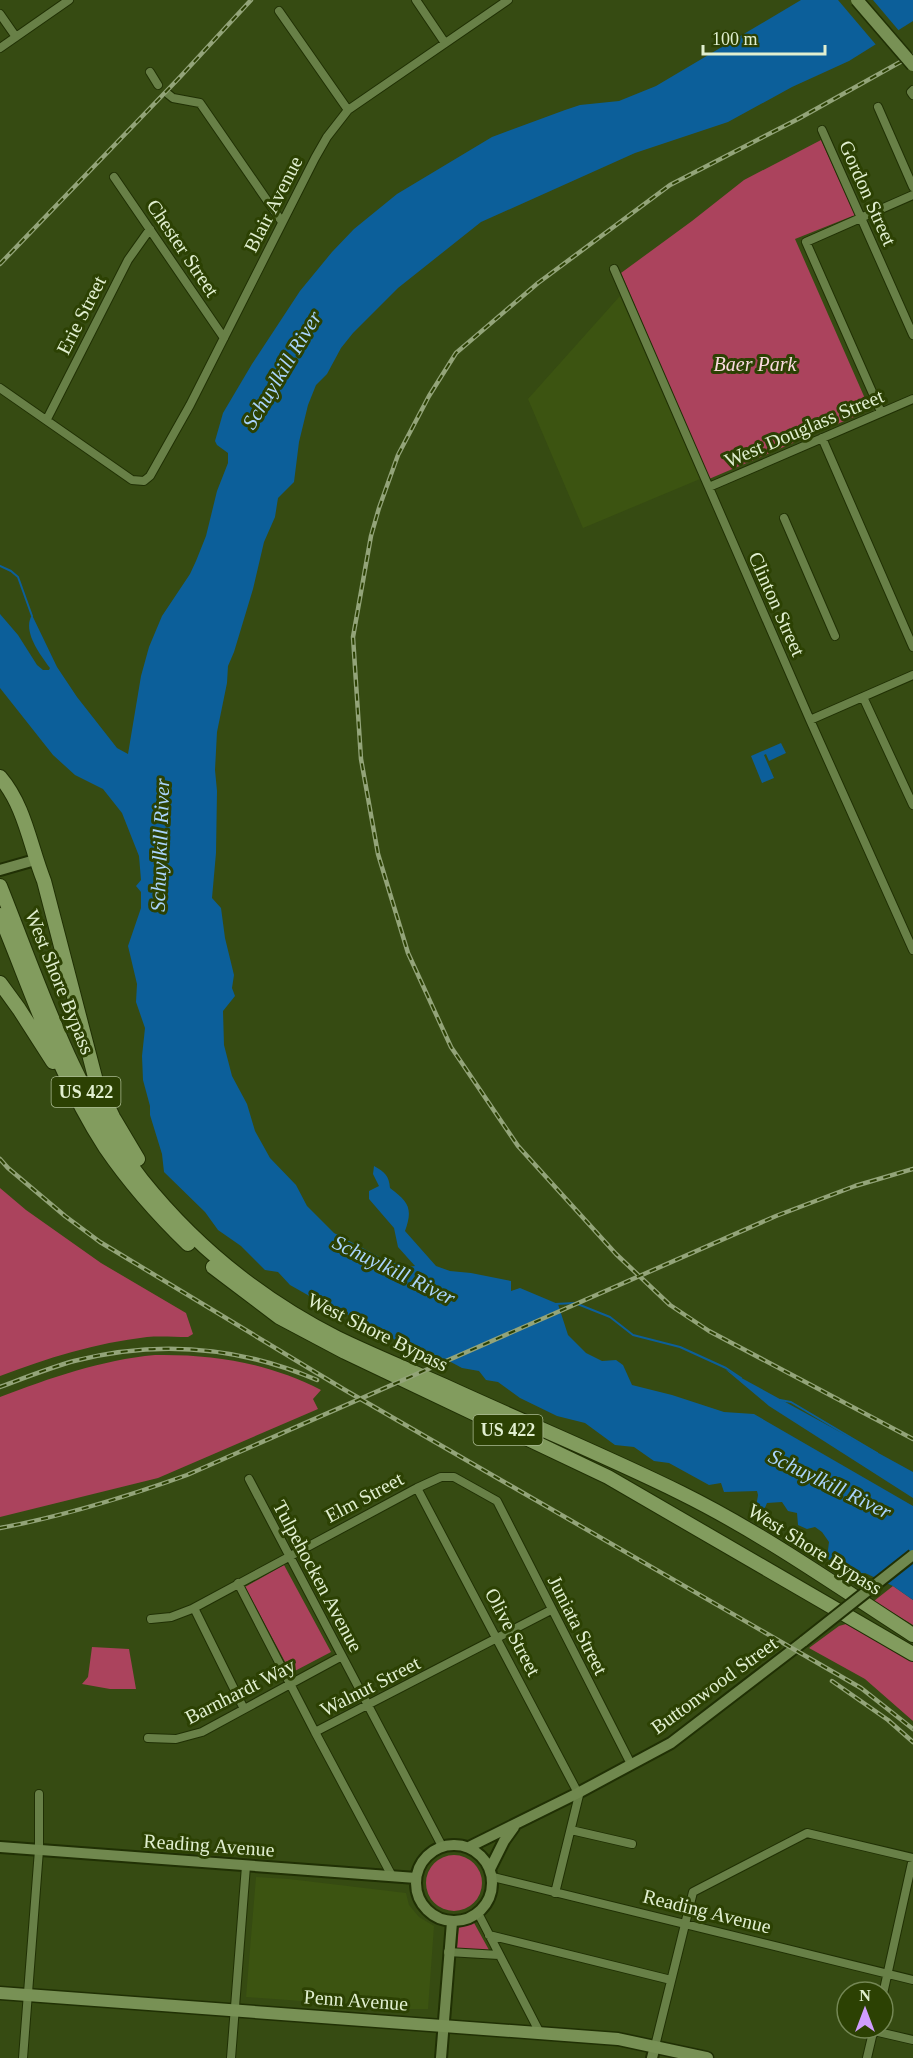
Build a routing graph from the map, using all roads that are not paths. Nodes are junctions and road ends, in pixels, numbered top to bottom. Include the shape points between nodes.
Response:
1 (69, 0) edge
2 (416, 0) edge
3 (507, 0) edge
4 (857, 0) edge
5 (279, 11) dead end
6 (0, 14) edge
7 (16, 37) junction
8 (445, 43) junction
9 (0, 48) edge
10 (913, 65) edge
11 (150, 72) dead end
12 (158, 85) dead end
13 (168, 94) dead end
14 (878, 108) dead end
15 (348, 110) junction
16 (822, 130) dead end
17 (114, 177) dead end
18 (913, 188) edge
19 (913, 195) edge
20 (861, 218) junction
21 (282, 222) junction
22 (150, 229) junction
23 (614, 269) dead end
24 (913, 335) edge
25 (224, 338) junction
26 (0, 388) edge
27 (913, 399) edge
28 (881, 412) junction
29 (47, 419) junction
30 (822, 438) junction
31 (708, 487) junction
32 (784, 518) dead end
33 (835, 636) dead end
34 (913, 647) edge
35 (913, 675) edge
36 (863, 697) junction
37 (810, 720) junction
38 (0, 777) edge
39 (913, 805) edge
40 (35, 860) junction
41 (0, 870) edge
42 (0, 886) edge
43 (0, 915) edge
44 (912, 951) edge
45 (0, 983) edge
46 (126, 1177) junction
47 (225, 1265) junction
48 (249, 1479) dead end
49 (417, 1488) junction
50 (497, 1501) joint
51 (289, 1555) junction
52 (913, 1555) edge
53 (238, 1583) junction
54 (194, 1608) junction
55 (551, 1611) junction
56 (151, 1619) dead end
57 (913, 1635) edge
58 (498, 1638) junction
59 (913, 1654) edge
60 (342, 1656) junction
61 (290, 1685) junction
62 (368, 1706) junction
63 (244, 1709) junction
64 (315, 1732) junction
65 (148, 1738) dead end
66 (631, 1764) junction
67 (579, 1792) junction
68 (39, 1794) dead end
69 (522, 1821) junction
70 (571, 1830) junction
71 (632, 1844) dead end
72 (442, 1846) junction
73 (0, 1847) edge
74 (469, 1847) junction
75 (39, 1850) junction
76 (913, 1858) edge
77 (246, 1866) junction
78 (492, 1873) junction
79 (392, 1876) junction
80 (416, 1878) junction
81 (555, 1893) junction
82 (478, 1913) junction
83 (452, 1922) junction
84 (685, 1924) junction
85 (489, 1935) junction
86 (448, 1952) junction
87 (499, 1955) junction
88 (888, 1973) junction
89 (671, 1980) junction
90 (886, 1980) edge
91 (913, 1980) edge
92 (0, 1993) edge
93 (28, 1995) junction
94 (235, 2011) junction
95 (443, 2026) junction
96 (540, 2033) junction
97 (895, 2035) edge
98 (871, 2040) edge
99 (913, 2040) edge
100 (654, 2052) edge
101 (23, 2058) edge
102 (231, 2058) edge
103 (441, 2058) edge
104 (707, 2058) edge
105 (867, 2058) edge

1 - 7 street
2 - 8 street
3 - 8 street, Blair Avenue
4 - 10 main road, bridge
5 - 15 street
6 - 7 street
7 - 9 street
8 - 15 street, Blair Avenue
11 - 12 street
13 - 21 street via 200,103
14 - 18 street
15 - 21 street, Blair Avenue via 327,138
16 - 20 street, Gordon Street
17 - 22 street, Chester Street
19 - 20 street
20 - 24 street, Gordon Street
20 - 28 street via 806,242
21 - 25 street, Blair Avenue
22 - 25 street, Chester Street
22 - 29 street, Erie Street via 128,260
23 - 31 street, Clinton Street
25 - 29 street, Blair Avenue via 190,405 144,481 132,480
26 - 29 street
27 - 28 street, West Douglass Street
28 - 30 street, West Douglass Street
30 - 31 street, West Douglass Street
30 - 34 street
31 - 37 street, Clinton Street
32 - 33 street
35 - 36 street
36 - 37 street
36 - 39 street
37 - 44 street, Clinton Street
38 - 40 highway via 17,800
40 - 41 street
40 - 47 highway via 103,1098 142,1166
42 - 47 highway, West Shore Bypass / US 422 via 92,1104 142,1180 186,1230
43 - 46 highway, West Shore Bypass / US 422 via 78,1099
45 - 46 highway via 51,1059 88,1132
46 - 59 highway, West Shore Bypass / US 422 via 162,1220 218,1272 279,1317 608,1477
47 - 57 highway, West Shore Bypass / US 422 via 285,1308 337,1338 732,1520
48 - 51 street, Tulpehocken Avenue
49 - 50 street, Elm Street via 441,1477 454,1477
49 - 51 street, Elm Street
49 - 58 street, Olive Street
50 - 55 street, Juniata Street
51 - 53 street, Elm Street
51 - 60 street, Tulpehocken Avenue
52 - 66 street, Buttonwood Street, bridge via 682,1736
53 - 54 street, Elm Street
53 - 61 street
54 - 56 street, Elm Street via 171,1617
54 - 63 street
55 - 58 street, Walnut Street
55 - 66 street, Juniata Street
58 - 62 street, Walnut Street
58 - 67 street, Olive Street
60 - 61 street, Barnhardt Way
60 - 62 street, Tulpehocken Avenue
61 - 63 street, Barnhardt Way
61 - 64 street
62 - 64 street, Walnut Street
62 - 72 street, Tulpehocken Avenue
63 - 65 street, Barnhardt Way via 185,1738
64 - 79 street, Walnut Street
66 - 67 street, Buttonwood Street
67 - 69 street, Buttonwood Street
67 - 70 street
68 - 75 street
69 - 74 street, Buttonwood Street
69 - 78 street, Buttonwood Street via 504,1840
70 - 71 street
70 - 81 street
72 - 74 street
72 - 80 street via 427,1855
73 - 75 street, Reading Avenue
74 - 78 street
75 - 77 street, Reading Avenue
75 - 93 street
76 - 84 street via 809,1833 693,1892
76 - 88 street
77 - 79 street, Reading Avenue
77 - 94 street
78 - 81 street, Reading Avenue
78 - 82 street via 491,1896
79 - 80 street, Reading Avenue
80 - 83 street via 418,1895 427,1910
81 - 84 street, Reading Avenue
82 - 83 street
82 - 85 street
83 - 86 street
84 - 88 street, Reading Avenue
84 - 89 street
85 - 87 street
85 - 89 street
86 - 87 street
86 - 95 street
87 - 96 street
88 - 90 street
88 - 91 street, Reading Avenue
89 - 100 street
92 - 93 main road, Penn Avenue
93 - 94 main road, Penn Avenue
93 - 101 street
94 - 95 main road, Penn Avenue
94 - 102 street
95 - 96 main road, Penn Avenue
95 - 103 street
96 - 100 main road, Penn Avenue via 618,2039
97 - 99 street
98 - 105 street
100 - 104 main road, Penn Avenue

